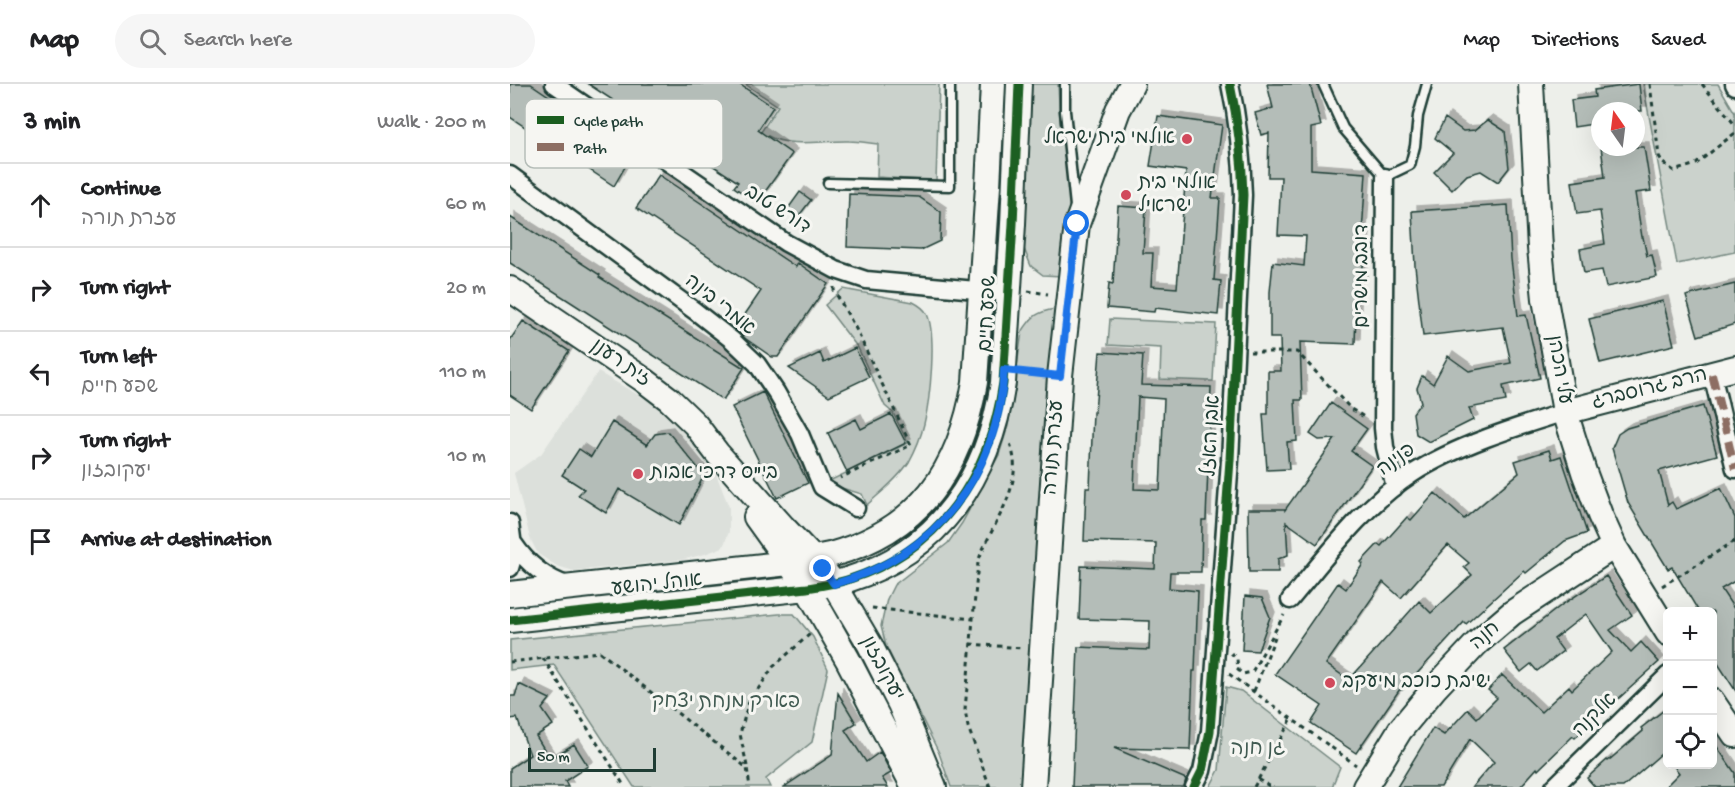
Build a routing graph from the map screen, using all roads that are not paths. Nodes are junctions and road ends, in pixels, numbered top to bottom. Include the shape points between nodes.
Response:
1 (554, 84) edge
2 (950, 84) edge
3 (993, 84) edge
4 (1019, 84) edge
5 (1065, 84) edge
6 (1132, 84) edge
7 (1323, 84) edge
8 (1427, 84) edge
9 (1531, 84) edge
10 (1233, 89) edge
11 (576, 99) edge
12 (677, 168) edge
13 (510, 175) edge
14 (1385, 177) junction
15 (828, 183) dead end
16 (1077, 224) junction
17 (510, 289) edge
18 (1009, 290) junction
19 (981, 292) junction
20 (1735, 368) edge
21 (1712, 374) junction
22 (1565, 412) junction
23 (717, 453) junction
24 (1735, 469) edge
25 (1395, 487) junction
26 (856, 508) dead end
27 (510, 523) edge
28 (514, 544) junction
29 (1614, 546) junction
30 (814, 558) junction
31 (789, 563) junction
32 (510, 568) edge
33 (834, 584) junction
34 (573, 588) junction
35 (807, 588) junction
36 (510, 594) edge
37 (1290, 600) road end
38 (510, 620) edge
39 (1663, 625) edge
40 (1663, 680) edge
41 (1717, 707) edge
42 (1735, 735) edge
43 (1369, 782) edge
44 (914, 787) edge
45 (934, 787) edge
46 (1033, 787) edge
47 (1194, 787) edge
48 (1554, 787) edge

1 - 11 street, דורש טוב
2 - 15 lane via 950,186
3 - 19 street, שפע חיים
4 - 18 street, שפע חיים
5 - 16 lane
6 - 16 street, עזרת תורה via 1118,110
7 - 14 lane via 1343,128
8 - 14 lane via 1410,165
9 - 22 street, עלי הכהן via 1545,299
10 - 47 street, אבן האזל via 1244,195 1230,460 1210,731 1202,771
12 - 19 street, דורש טוב via 786,243 836,270 866,280
13 - 26 street, אמרי בינה via 695,311 757,364 800,434 822,487
14 - 25 street, דובב מישרים via 1383,428
16 - 46 street, עזרת תורה via 1060,376
17 - 23 street, זית רענן via 669,399
18 - 19 street, דורש טוב
18 - 33 street, שפע חיים via 997,416 979,467 960,500 915,546 865,574
19 - 30 street, שפע חיים via 970,411 955,455 943,476 929,495 892,527 849,548
20 - 21 street, הרב גרוסברג
21 - 22 street, הרב גרוסברג
21 - 24 street
22 - 25 street, פנינה via 1435,459
22 - 29 street, עלי הכהן
23 - 30 street, זית רענן
23 - 31 street, זית רענן via 748,506
25 - 37 street, פנינה via 1355,523
27 - 28 street
28 - 32 street
28 - 34 street via 536,570
29 - 39 street, עלי הכהן
29 - 43 street, חנה via 1512,613 1477,644 1400,730
30 - 31 street, אוהל יהושע
30 - 33 street, יעקובזון
31 - 34 street, אוהל יהושע
31 - 35 street, יעקובזון
33 - 35 street, שפע חיים
33 - 45 street, יעקובזון via 900,704
34 - 36 street, אוהל יהושע
35 - 38 street, אוהל יהושע
35 - 44 street, יעקובזון
40 - 48 street, אלקנה
41 - 42 street

